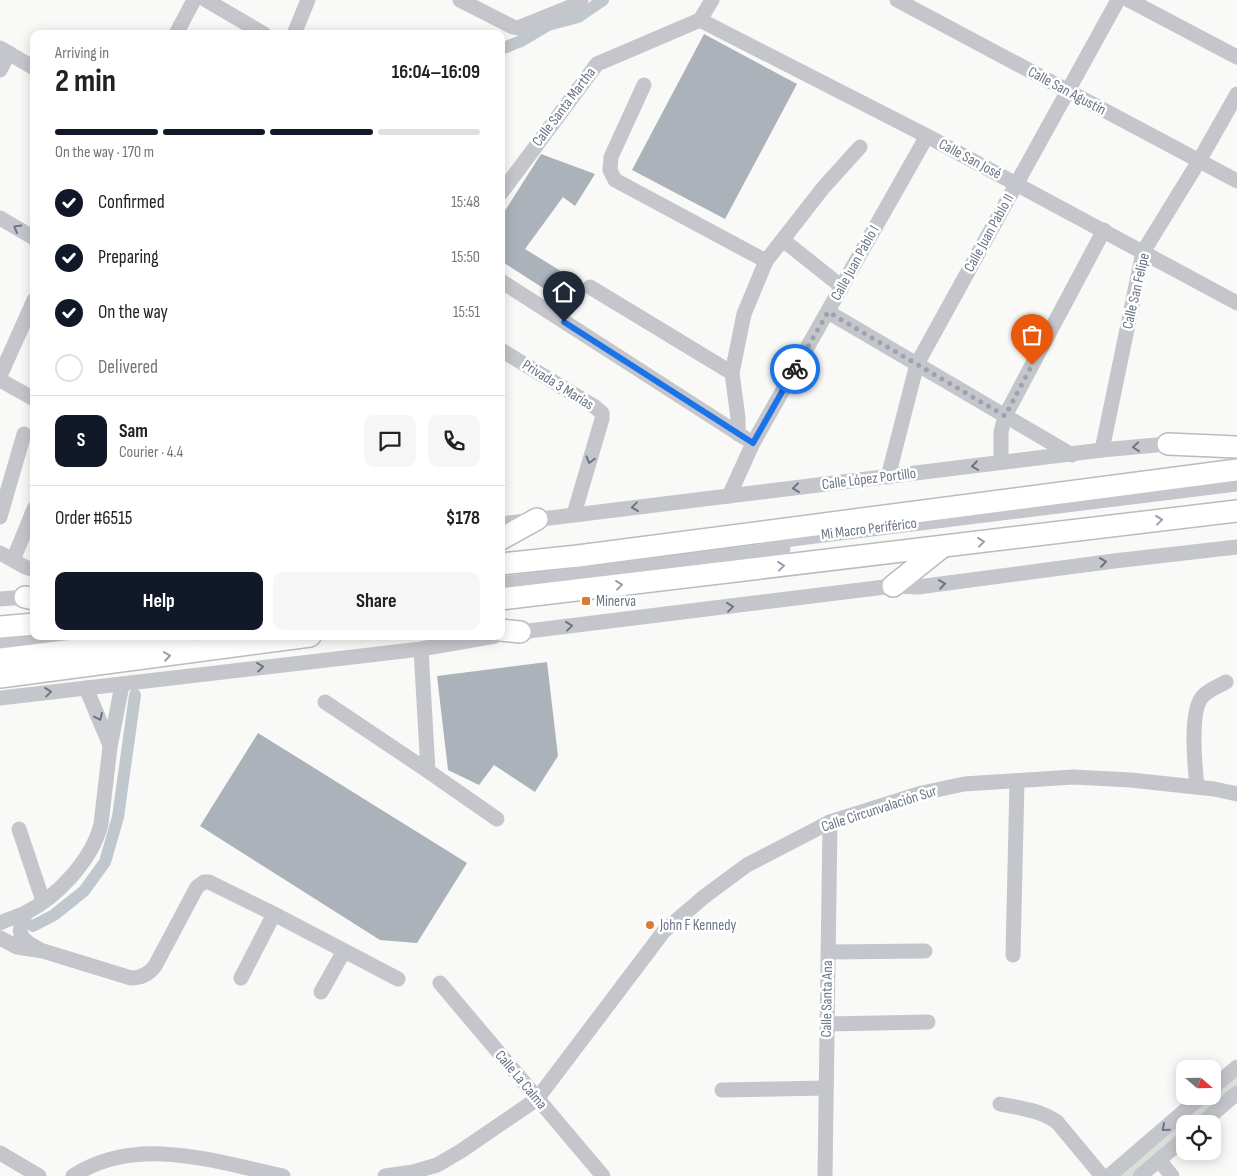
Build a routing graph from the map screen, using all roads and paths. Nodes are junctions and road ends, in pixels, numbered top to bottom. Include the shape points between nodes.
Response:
1 (194, 0) edge
2 (206, 0) edge
3 (308, 0) edge
4 (460, 0) edge
5 (582, 0) edge
6 (712, 0) edge
7 (897, 0) edge
8 (1118, 0) edge
9 (1129, 0) edge
10 (700, 20) junction
11 (178, 30) edge
12 (257, 30) edge
13 (296, 30) edge
14 (5, 51) edge
15 (1237, 57) edge
16 (30, 66) edge
17 (0, 70) edge
18 (644, 86) dead end
19 (1068, 91) junction
20 (1237, 94) edge
21 (926, 136) junction
22 (860, 146) dead end
23 (1199, 161) junction
24 (1237, 181) edge
25 (1016, 184) junction
26 (505, 188) edge
27 (0, 218) edge
28 (1104, 230) junction
29 (30, 236) edge
30 (782, 240) junction
31 (1143, 252) junction
32 (766, 261) junction
33 (505, 284) edge
34 (590, 287) dead end
35 (842, 287) junction
36 (1237, 303) edge
37 (30, 309) edge
38 (828, 312) junction
39 (505, 352) edge
40 (917, 364) junction
41 (732, 373) junction
42 (0, 376) edge
43 (0, 380) edge
44 (30, 397) edge
45 (1005, 416) junction
46 (24, 434) dead end
47 (738, 434) junction
48 (1237, 438) edge
49 (753, 443) junction
50 (1168, 444) junction
51 (1237, 447) edge
52 (1102, 450) junction
53 (1072, 455) junction
54 (1001, 462) junction
55 (1237, 470) edge
56 (888, 477) junction
57 (1237, 484) edge
58 (1237, 494) edge
59 (729, 496) junction
60 (1237, 511) edge
61 (574, 514) junction
62 (0, 517) edge
63 (537, 519) junction
64 (505, 523) edge
65 (30, 534) edge
66 (505, 536) edge
67 (942, 547) junction
68 (1237, 547) edge
69 (505, 564) edge
70 (505, 574) edge
71 (25, 577) edge
72 (505, 584) edge
73 (893, 586) junction
74 (560, 592) junction
75 (0, 599) edge
76 (505, 599) edge
77 (505, 609) edge
78 (30, 624) edge
79 (0, 628) edge
80 (30, 632) edge
81 (508, 632) edge
82 (0, 636) edge
83 (34, 640) edge
84 (155, 640) edge
85 (280, 640) edge
86 (472, 640) edge
87 (0, 644) edge
88 (421, 649) junction
89 (0, 659) edge
90 (0, 677) edge
91 (1226, 682) dead end
92 (122, 685) junction
93 (86, 688) junction
94 (0, 698) edge
95 (325, 702) dead end
96 (110, 747) junction
97 (428, 771) junction
98 (1017, 781) junction
99 (1197, 787) junction
100 (1237, 794) edge
101 (496, 819) dead end
102 (830, 822) junction
103 (20, 829) dead end
104 (43, 901) junction
105 (27, 912) junction
106 (274, 914) junction
107 (0, 923) edge
108 (0, 938) edge
109 (42, 951) junction
110 (344, 951) junction
111 (925, 951) dead end
112 (828, 952) junction
113 (1013, 956) dead end
114 (241, 978) dead end
115 (398, 978) dead end
116 (440, 983) dead end
117 (321, 992) dead end
118 (928, 1022) dead end
119 (827, 1024) junction
120 (1237, 1067) edge
121 (1221, 1080) edge
122 (826, 1088) junction
123 (722, 1090) dead end
124 (1237, 1093) edge
125 (537, 1099) junction
126 (1000, 1104) dead end
127 (1192, 1105) edge
128 (1211, 1115) edge
129 (1176, 1146) edge
130 (0, 1154) edge
131 (1130, 1158) junction
132 (1159, 1160) junction
133 (230, 1170) edge
134 (1142, 1175) edge
135 (39, 1176) edge
136 (73, 1176) edge
137 (284, 1176) edge
138 (385, 1176) edge
139 (603, 1176) edge
140 (824, 1176) edge
141 (1102, 1176) edge
142 (1109, 1176) edge
143 (1172, 1176) edge

1 - 11 street
2 - 12 street
3 - 13 street
4 - 5 street via 513,27 524,26
6 - 10 street
7 - 19 street, Calle San Agustín
8 - 19 street, Calle Juan Pablo II
9 - 15 street
10 - 21 street, Calle San José
10 - 26 street, Calle Santa Martha via 597,64
14 - 16 street
14 - 17 street
18 - 32 street via 611,157 610,170 615,180
19 - 23 street, Calle San Agustín
19 - 25 street, Calle Juan Pablo II
20 - 23 street, Calle San Felipe
21 - 25 street, Calle San José
21 - 35 street, Calle Juan Pablo I
22 - 30 street
23 - 24 street, Calle San Agustín
23 - 31 street, Calle San Felipe
25 - 28 street, Calle San José
25 - 40 street, Calle Juan Pablo II
29 -> 27 street
28 - 31 street, Calle San José
28 - 45 street
30 - 32 street
30 - 35 street
31 - 36 street, Calle San José
31 - 52 street, Calle San Felipe
32 - 41 street via 744,314
33 - 47 street
34 - 41 street
35 - 38 street, Calle Juan Pablo I
37 - 42 street
38 - 40 street
38 - 49 street, Calle Juan Pablo I
39 -> 61 street, Privada 3 Marías via 602,413
40 - 45 street
40 - 56 street, Calle Juan Pablo II
41 - 47 street
43 - 44 street
45 - 53 street
45 - 54 street via 1001,432
46 - 62 street
47 - 49 street
48 - 50 street, Calle López Portillo
49 - 59 street, Calle Juan Pablo I
50 - 51 highway
50 -> 52 street, Calle López Portillo
52 - 53 street, Calle López Portillo
53 - 54 street, Calle López Portillo
54 -> 56 street, Calle López Portillo
55 - 69 highway
56 -> 59 street, Calle López Portillo
57 - 70 street, Mi Macro Periférico
58 - 72 street, Mi Macro Periférico
59 -> 61 street, Calle López Portillo
67 -> 60 highway
61 - 63 street, Calle López Portillo
63 - 64 street, Calle López Portillo
63 - 66 highway
65 - 71 street
67 - 73 highway
74 -> 67 highway
73 -> 68 street via 918,587
71 - 75 street
81 -> 73 street
74 - 76 highway
74 - 77 highway via 533,604
78 - 79 highway
80 - 82 street
83 - 87 street
84 - 89 highway
90 -> 85 highway
86 - 88 street
92 -> 88 street
88 - 97 street
91 - 99 street via 1204,694 1194,716
92 - 93 street
92 - 96 street
94 -> 93 street
93 -> 96 street
95 - 97 street
96 - 104 street via 98,836 79,866 58,890
97 - 101 street
98 - 99 street, Calle Circunvalación Sur via 1073,778
98 - 102 street, Calle Circunvalación Sur via 964,784
98 - 113 street
99 - 100 street, Calle Circunvalación Sur
102 - 112 street, Calle Santa Ana
102 - 125 street, Calle Circunvalación Sur via 746,865 664,931
103 - 104 street
104 - 105 street
105 - 107 street
105 - 109 street via 19,929 21,935
106 - 109 street via 214,883 204,882 197,888 155,966 142,977 126,977
106 - 110 street
106 - 114 street
108 - 109 street via 17,948
110 - 115 street
110 - 117 street
111 - 112 street
112 - 119 street, Calle Santa Ana
116 - 125 street, Calle La Calma
118 - 119 street
119 - 122 street, Calle Santa Ana
120 - 121 street
122 - 123 street
122 - 140 street, Calle Santa Ana
124 - 128 street
125 - 138 street, Calle Circunvalación Sur via 462,1151 436,1165
125 - 139 street, Calle La Calma
126 - 141 street via 1038,1112 1057,1122
127 -> 131 street
129 - 132 street
130 - 135 street
131 - 134 street
131 - 142 street
132 - 134 street
132 - 143 street
133 - 136 street via 186,1155 132,1155 114,1158
133 - 137 street

